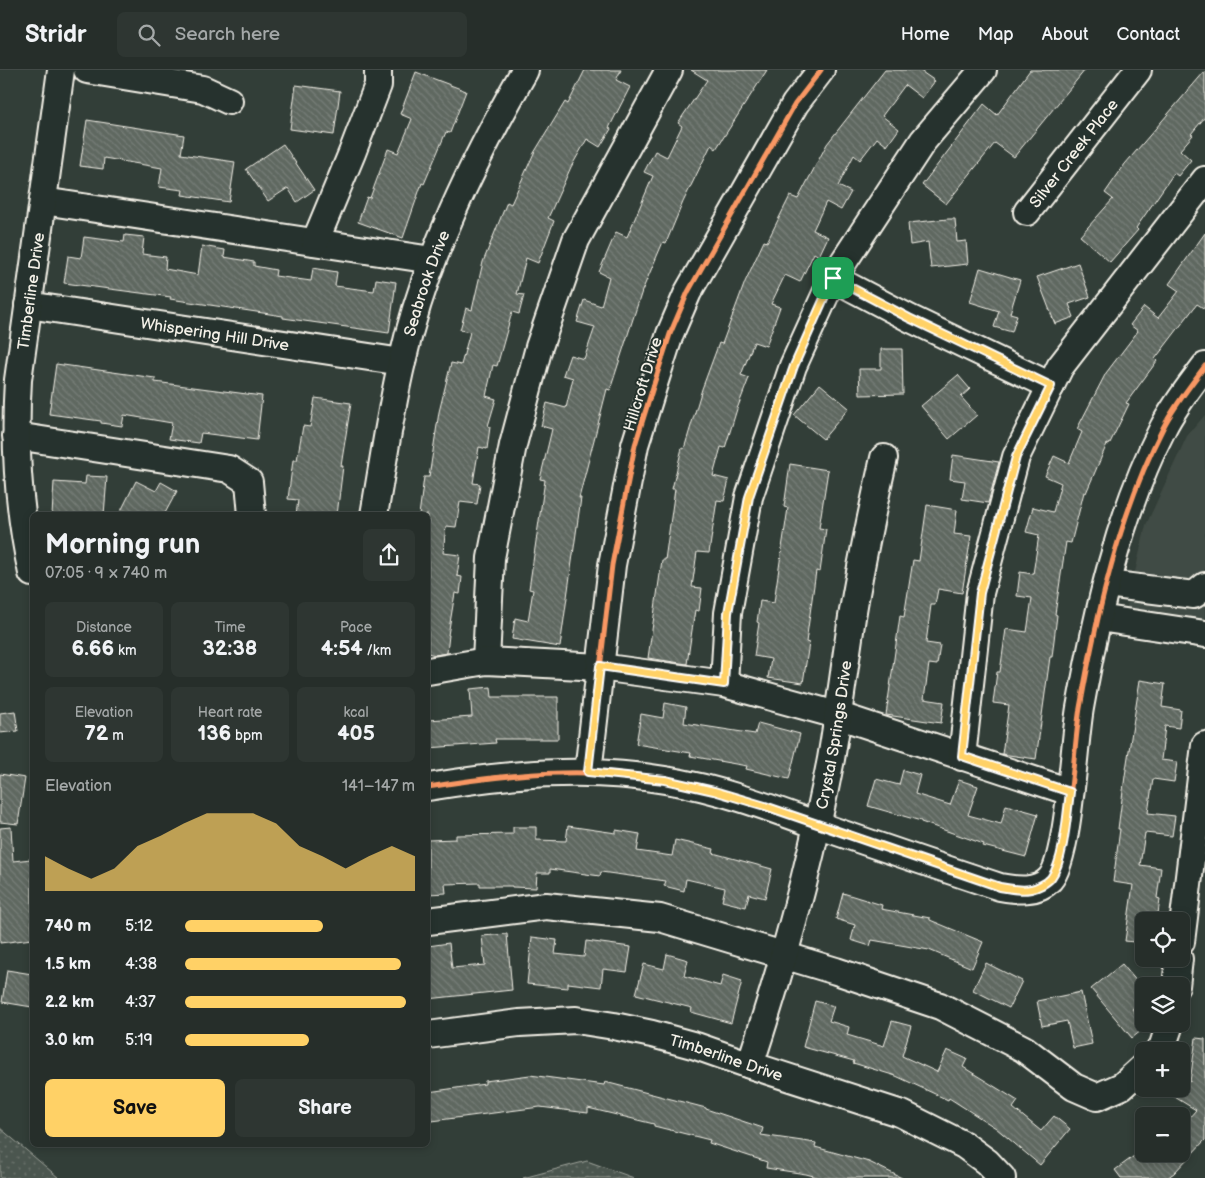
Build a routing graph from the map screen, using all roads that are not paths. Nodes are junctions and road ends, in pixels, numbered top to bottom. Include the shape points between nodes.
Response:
1 (62, 70) edge
2 (87, 70) edge
3 (378, 70) edge
4 (526, 70) edge
5 (669, 70) edge
6 (821, 70) edge
7 (983, 70) edge
8 (1138, 70) edge
9 (184, 78) edge
10 (229, 101) dead end
11 (1205, 180) edge
12 (43, 201) junction
13 (1027, 212) dead end
14 (315, 242) junction
15 (432, 260) junction
16 (833, 278) junction
17 (28, 305) junction
18 (402, 362) junction
19 (1201, 382) edge
20 (1051, 386) junction
21 (16, 436) junction
22 (884, 458) dead end
23 (252, 512) edge
24 (375, 512) edge
25 (30, 563) edge
26 (1107, 584) junction
27 (1205, 586) edge
28 (1099, 618) junction
29 (1205, 634) edge
30 (486, 661) junction
31 (600, 666) junction
32 (430, 671) edge
33 (724, 684) junction
34 (837, 715) junction
35 (1205, 745) edge
36 (962, 756) junction
37 (588, 772) junction
38 (430, 787) edge
39 (1070, 792) junction
40 (817, 825) junction
41 (1185, 912) edge
42 (430, 921) edge
43 (785, 956) junction
44 (430, 1035) edge
45 (750, 1065) junction
46 (1135, 1074) edge
47 (1002, 1178) edge

1 - 12 street, Timberline Drive
2 - 9 street
3 - 14 street via 378,85
4 - 15 street, Seabrook Drive via 468,177
5 - 30 street via 576,240 539,347 514,444 491,558
6 - 31 street, Hillcroft Drive via 790,112 688,292 670,334 636,445 612,565
7 - 16 street via 923,141
8 - 13 street, Silver Creek Place
9 - 10 street
11 - 20 street via 1060,367
12 - 14 street
12 - 17 street, Timberline Drive
14 - 15 street
15 - 18 street, Seabrook Drive
16 - 20 street
16 - 33 street via 794,366 749,497 728,613
17 - 18 street, Whispering Hill Drive
17 - 21 street, Timberline Drive via 18,380
18 - 24 street, Seabrook Drive
19 - 26 street via 1164,427 1142,471 1121,530
20 - 36 street via 1016,457 980,593
21 - 23 street via 228,469 249,482
21 - 25 street, Timberline Drive via 20,503
22 - 34 street, Crystal Springs Drive via 865,543
26 - 27 street via 1194,595
26 - 28 street
28 - 29 street
28 - 39 street via 1080,708
30 - 31 street
30 - 32 street
31 - 33 street
31 - 37 street, Hillcroft Drive
33 - 34 street
34 - 36 street
34 - 40 street, Crystal Springs Drive
35 - 41 street
36 - 39 street
37 - 38 street via 532,773
37 - 40 street via 665,780 765,806
39 - 40 street via 1057,865 1051,878 1032,889 1000,887
40 - 43 street, Crystal Springs Drive
42 - 43 street via 546,906 660,918
43 - 45 street, Crystal Springs Drive
43 - 46 street via 940,1006 1024,1049 1074,1087 1097,1097 1122,1086
44 - 45 street, Timberline Drive via 519,1023 576,1020 652,1034
45 - 47 street, Timberline Drive via 902,1114 964,1145

